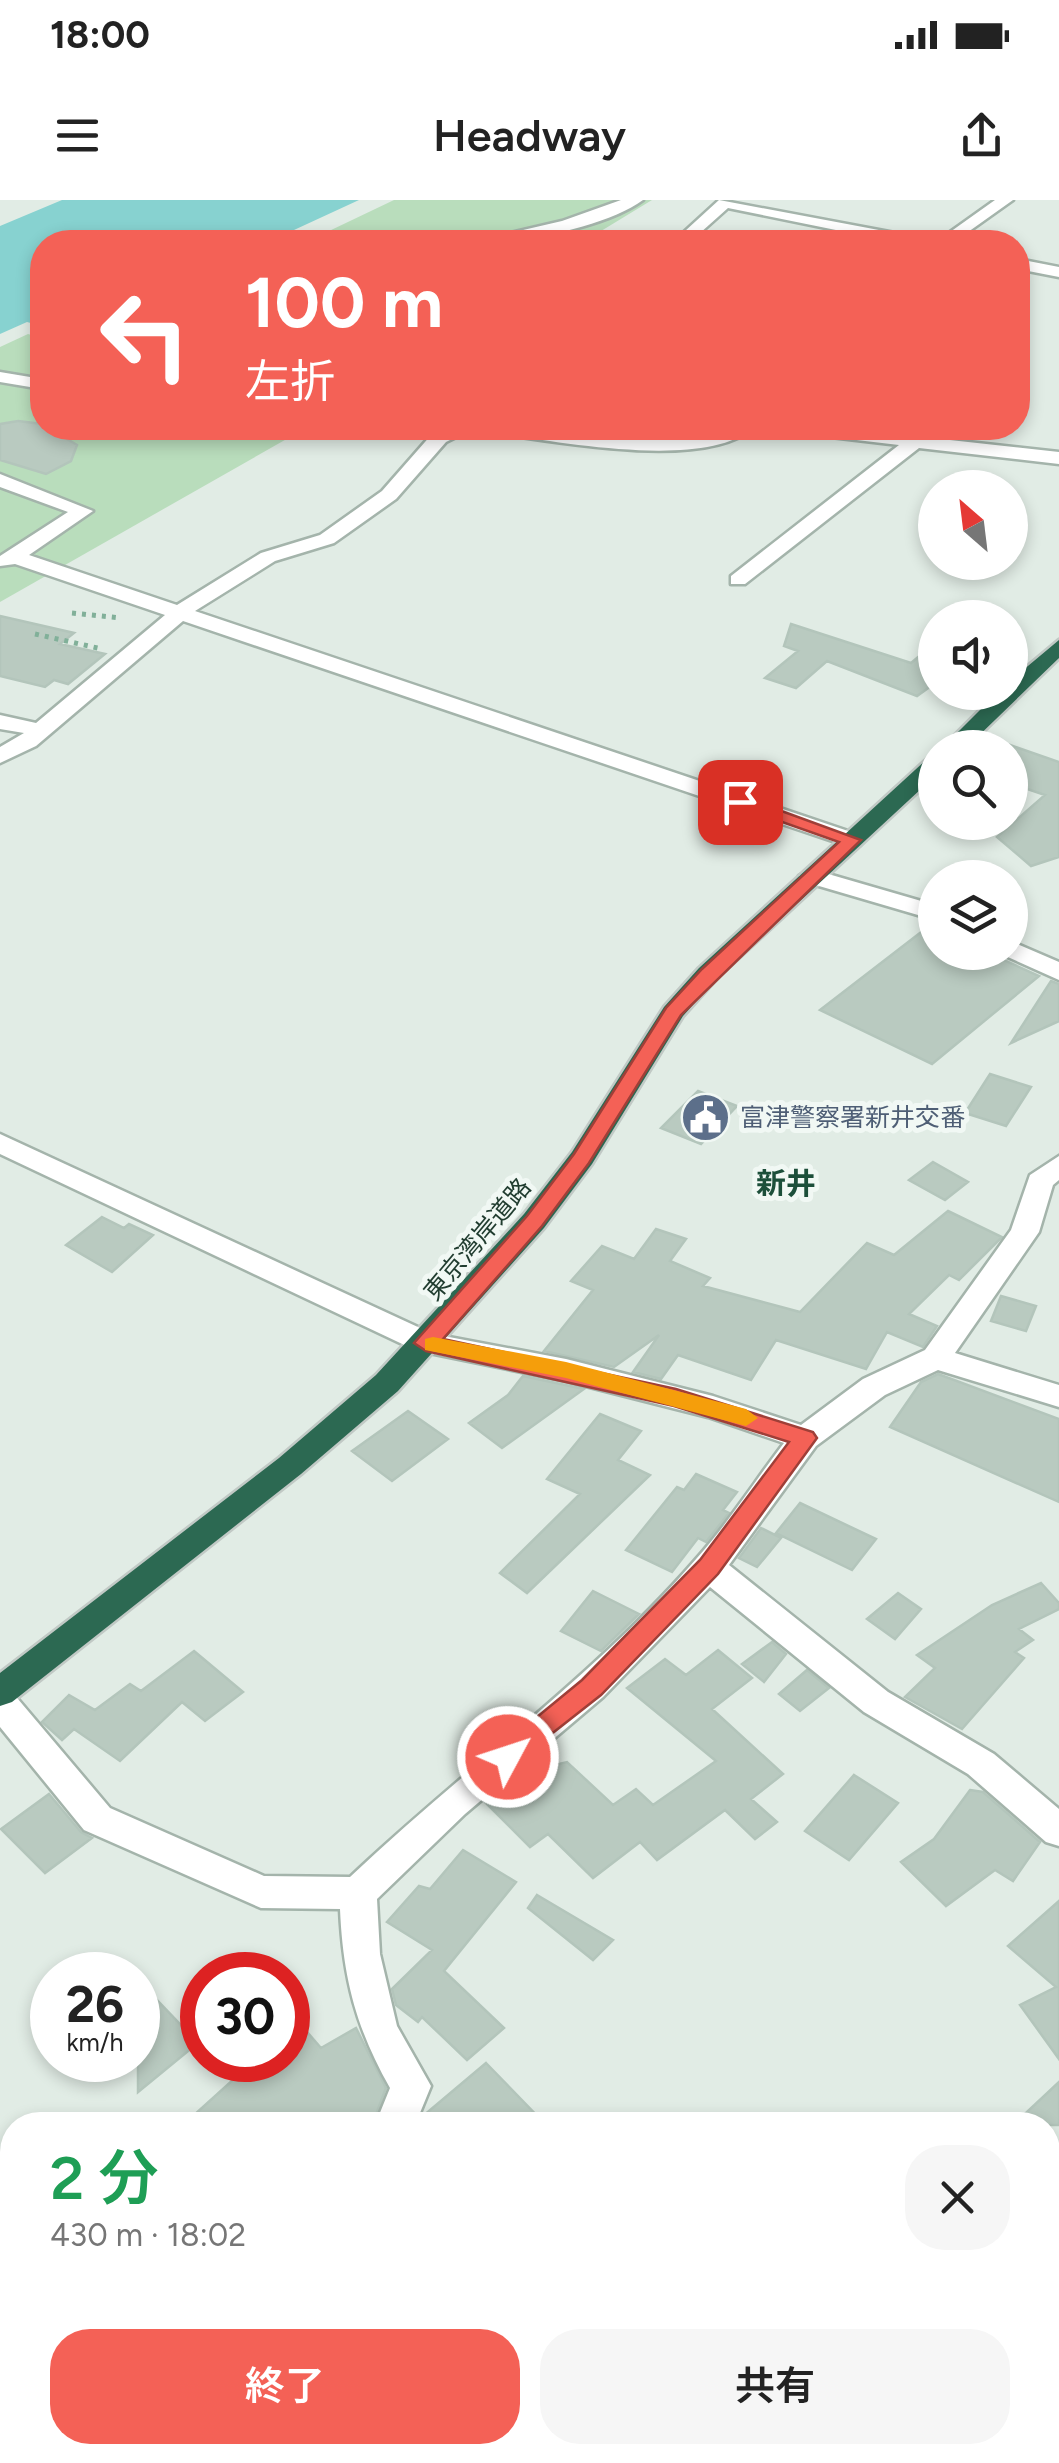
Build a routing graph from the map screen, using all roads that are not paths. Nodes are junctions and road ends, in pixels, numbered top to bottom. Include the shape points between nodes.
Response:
1 (635, 200) edge
2 (1004, 200) edge
3 (540, 230) edge
4 (694, 230) edge
5 (858, 230) edge
6 (961, 230) edge
7 (1030, 266) edge
8 (1059, 272) edge
9 (0, 377) edge
10 (30, 382) edge
11 (438, 440) edge
12 (597, 440) edge
13 (710, 440) edge
14 (898, 440) edge
15 (989, 440) edge
16 (915, 442) junction
17 (1059, 448) edge
18 (1059, 458) edge
19 (0, 480) edge
20 (8, 560) edge
21 (738, 580) dead end
22 (183, 610) junction
23 (1059, 646) edge
24 (0, 722) edge
25 (40, 730) junction
26 (972, 730) edge
27 (0, 756) edge
28 (918, 780) edge
29 (852, 840) junction
30 (812, 876) junction
31 (918, 908) edge
32 (1028, 957) edge
33 (1059, 972) edge
34 (0, 1144) edge
35 (1059, 1165) edge
36 (426, 1343) junction
37 (936, 1358) junction
38 (1059, 1396) edge
39 (805, 1438) junction
40 (709, 1567) junction
41 (0, 1692) edge
42 (0, 1702) edge
43 (1059, 1831) edge
44 (358, 1893) junction
45 (400, 2112) edge

1 - 3 street
2 - 6 street
4 - 5 street via 724,202
7 - 8 street
9 - 10 street
11 - 22 street via 388,495 328,539 268,557
12 - 13 street
14 - 16 street
15 - 17 street
16 - 18 street
16 - 21 street
19 - 20 street via 83,510
20 - 22 street
22 - 25 street
22 - 29 street
23 - 26 highway
24 - 25 street
25 - 27 street
28 - 29 highway, 東京湾岸道路
29 - 30 highway, 東京湾岸道路
30 - 31 street
30 - 36 highway, 東京湾岸道路 via 673,1012 570,1174
32 - 33 street
34 - 36 street
35 - 37 street via 1040,1181 1025,1232
36 - 39 street via 584,1374
36 - 41 highway, 東京湾岸道路 via 290,1466
37 - 38 street
37 - 39 street via 874,1388
39 - 40 street
40 - 43 street via 876,1702 981,1764
40 - 44 street via 592,1688 452,1803
42 - 44 street via 97,1819 261,1892
44 - 45 street via 360,1954 379,2030 411,2086

